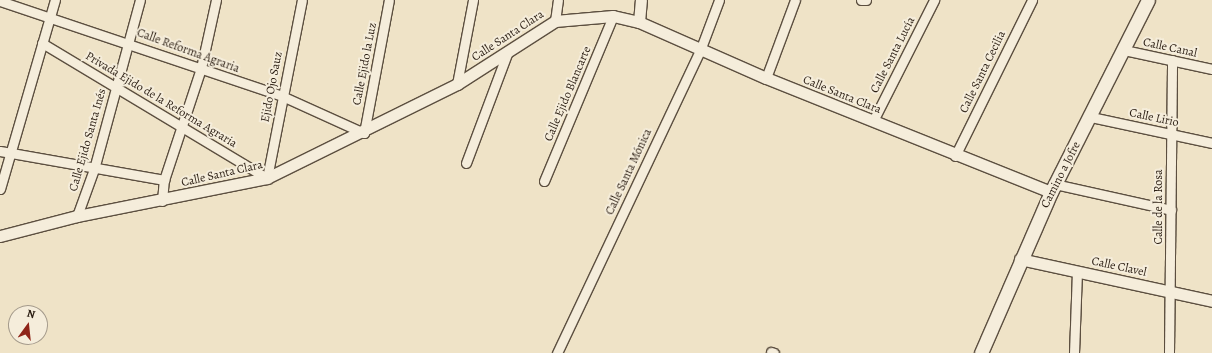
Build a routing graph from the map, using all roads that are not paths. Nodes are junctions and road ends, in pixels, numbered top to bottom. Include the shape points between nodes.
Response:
1 (55, 0) edge
2 (140, 0) edge
3 (216, 0) edge
4 (302, 0) edge
5 (389, 0) edge
6 (473, 0) edge
7 (558, 0) edge
8 (641, 0) edge
9 (719, 0) edge
10 (795, 0) edge
11 (934, 0) edge
12 (1032, 0) edge
13 (1148, 0) edge
14 (0, 1) edge
15 (613, 16) junction
16 (50, 17) junction
17 (555, 21) junction
18 (639, 22) junction
19 (129, 42) junction
20 (42, 43) junction
21 (700, 48) junction
22 (1124, 50) junction
23 (508, 51) junction
24 (1172, 60) junction
25 (201, 68) junction
26 (1212, 69) edge
27 (766, 78) junction
28 (457, 84) junction
29 (117, 85) junction
30 (282, 96) junction
31 (1091, 117) junction
32 (873, 121) junction
33 (184, 126) junction
34 (364, 133) junction
35 (1172, 134) junction
36 (1212, 143) edge
37 (4, 152) edge
38 (955, 156) junction
39 (466, 163) dead end
40 (94, 169) junction
41 (268, 178) junction
42 (164, 180) junction
43 (544, 181) dead end
44 (0, 188) edge
45 (1053, 188) junction
46 (162, 201) junction
47 (1171, 210) junction
48 (77, 216) junction
49 (0, 236) edge
50 (1020, 260) junction
51 (1077, 271) junction
52 (1170, 291) junction
53 (1212, 300) edge
54 (557, 353) edge
55 (981, 353) edge
56 (1074, 353) edge
57 (1169, 353) edge

1 - 16 street
2 - 19 street, Calle Ejido Santa Inés
3 - 25 street
4 - 30 street, Ejido Ojo Sauz
5 - 34 street, Calle Ejido la Luz
6 - 28 street
7 - 17 street
8 - 18 street
9 - 21 street, Calle Santa Mónica
10 - 27 street
11 - 32 street, Calle Santa Lucía
12 - 38 street, Calle Santa Cecilia
13 - 22 main road, Camino a Jofre
14 - 16 street, Calle Reforma Agraria
15 - 17 street, Calle Santa Clara
15 - 18 street, Calle Santa Clara
15 - 43 street, Calle Ejido Blancarte
16 - 19 street, Calle Reforma Agraria
16 - 20 street
17 - 23 street, Calle Santa Clara
18 - 21 street, Calle Santa Clara
19 - 25 street, Calle Reforma Agraria
19 - 29 street, Calle Ejido Santa Inés
20 - 29 street, Privada Ejido de la Reforma Agraria
20 - 37 street
21 - 27 street, Calle Santa Clara
21 - 54 street, Calle Santa Mónica
22 - 24 street, Calle Canal
22 - 31 main road, Camino a Jofre
23 - 28 street, Calle Santa Clara
23 - 39 street
24 - 26 street, Calle Canal
24 - 35 street, Calle de la Rosa
25 - 30 street, Calle Reforma Agraria
25 - 33 street
27 - 32 street, Calle Santa Clara
28 - 34 street, Calle Santa Clara
29 - 33 street, Privada Ejido de la Reforma Agraria
29 - 40 street, Calle Ejido Santa Inés
30 - 34 street, Calle Reforma Agraria
30 - 41 street, Ejido Ojo Sauz
31 - 35 street, Calle Lirio
31 - 45 main road, Camino a Jofre
32 - 38 street, Calle Santa Clara
33 - 41 street, Privada Ejido de la Reforma Agraria
33 - 42 street
34 - 41 street, Calle Santa Clara
35 - 36 street, Calle Lirio
35 - 47 street, Calle de la Rosa
37 - 40 street
37 - 44 street
38 - 45 street, Calle Santa Clara
40 - 42 street
40 - 48 street, Calle Ejido Santa Inés
41 - 46 street, Calle Santa Clara
42 - 46 street
45 - 47 street
45 - 50 main road, Camino a Jofre
46 - 48 street, Calle Santa Clara
47 - 52 street, Calle de la Rosa
48 - 49 street, Calle Santa Clara
50 - 51 street, Calle Clavel
50 - 55 main road, Camino a Jofre
51 - 52 street, Calle Clavel
51 - 56 street
52 - 53 street, Calle Clavel
52 - 57 street, Calle de la Rosa

